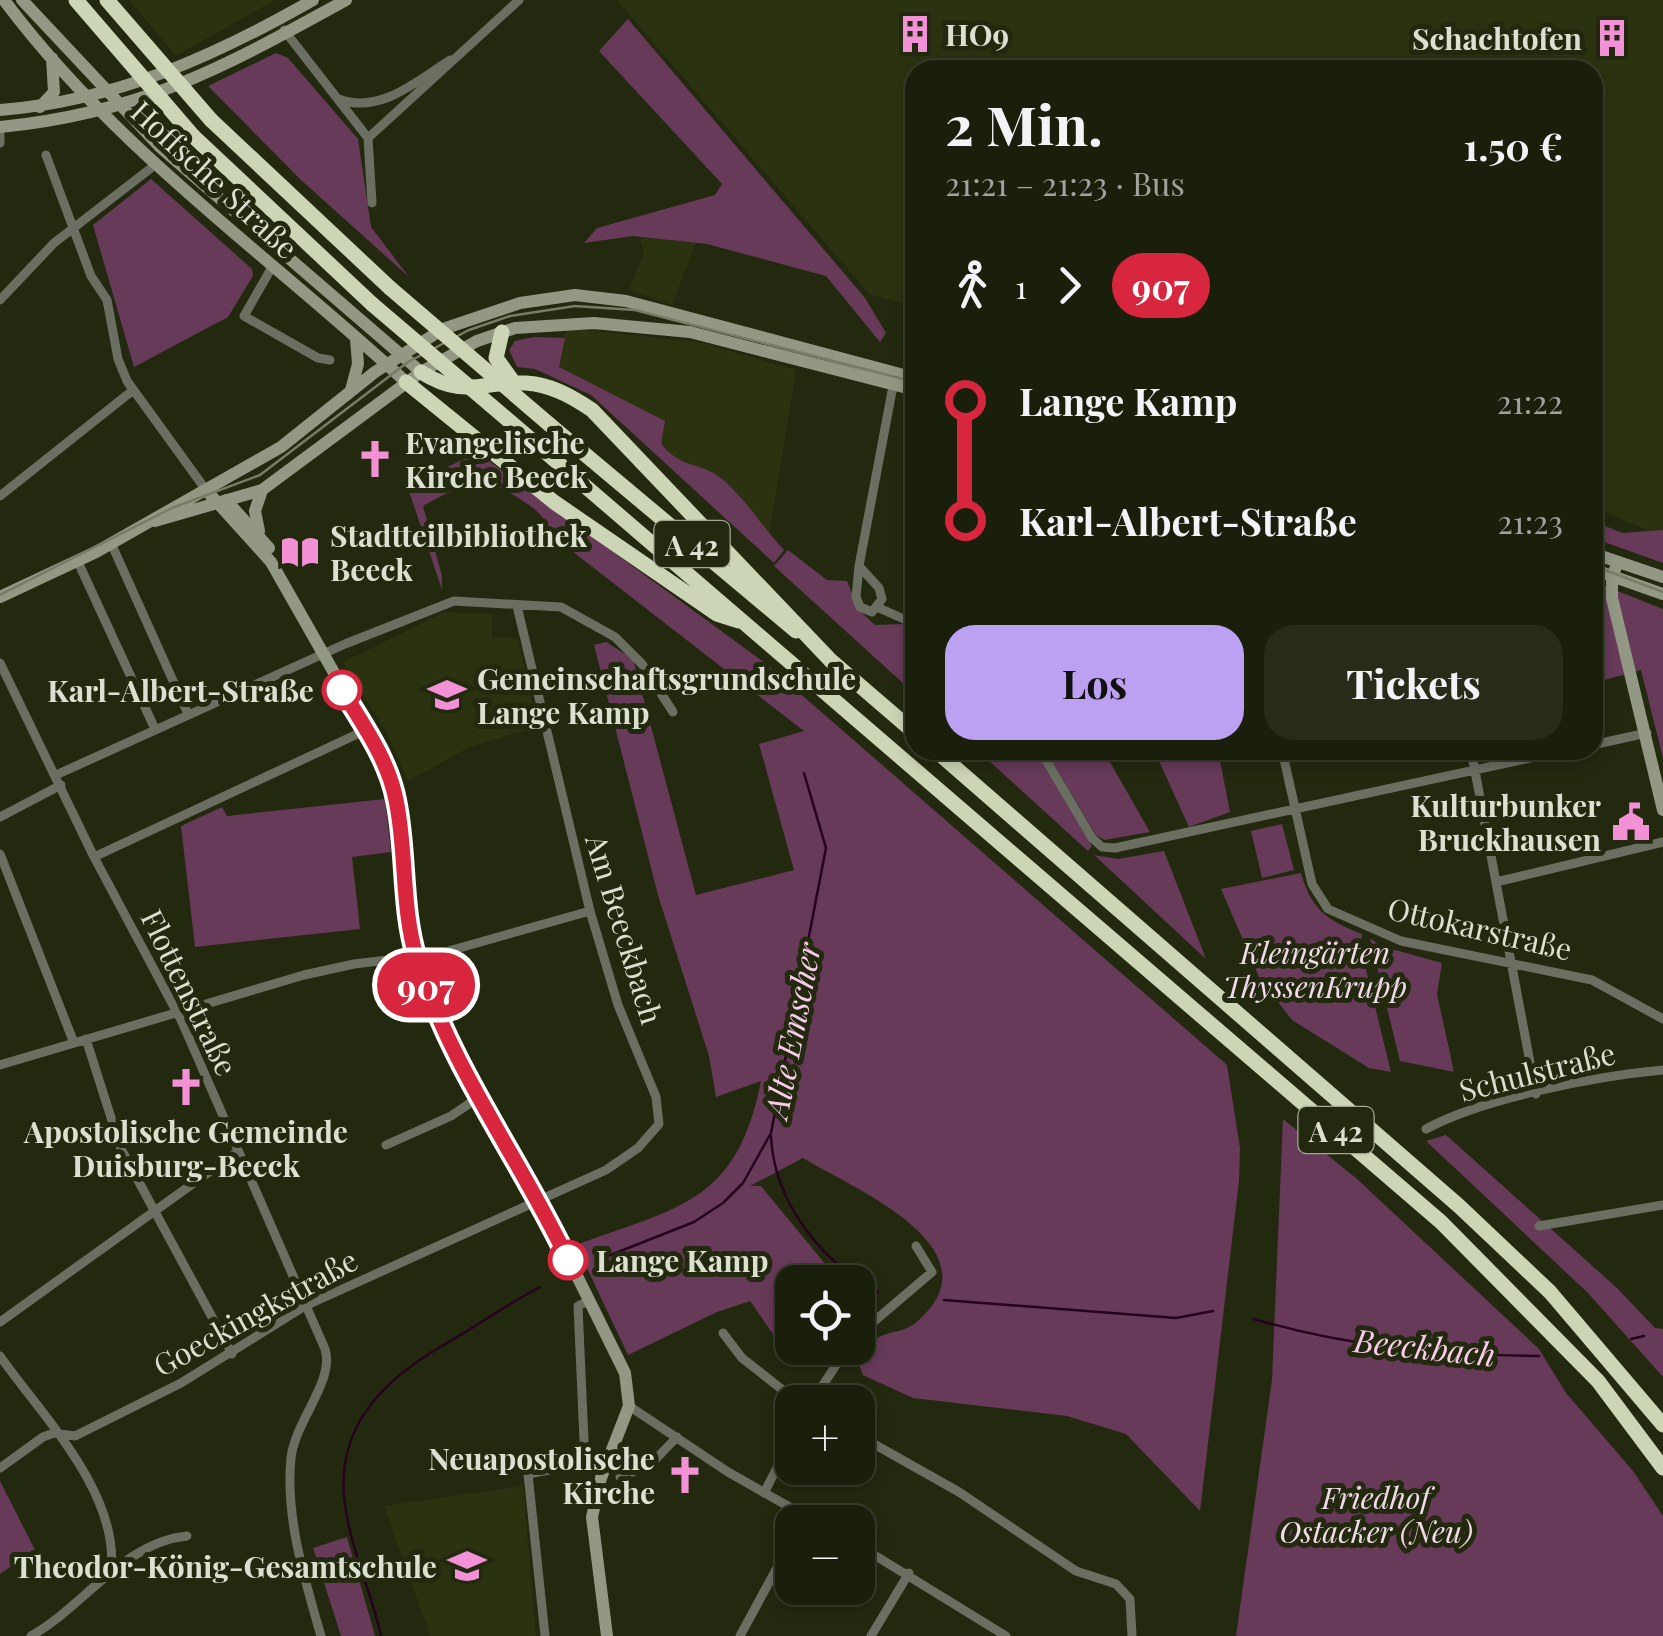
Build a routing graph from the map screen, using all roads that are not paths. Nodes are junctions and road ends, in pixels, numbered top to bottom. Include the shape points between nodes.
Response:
1 (4, 0) edge
2 (22, 0) edge
3 (76, 0) edge
4 (107, 0) edge
5 (313, 0) edge
6 (346, 0) edge
7 (519, 0) edge
8 (277, 19) junction
9 (286, 33) junction
10 (474, 46) junction
11 (52, 58) junction
12 (108, 94) junction
13 (154, 97) junction
14 (92, 98) junction
15 (335, 98) junction
16 (40, 107) junction
17 (121, 108) junction
18 (0, 110) edge
19 (105, 112) junction
20 (0, 130) edge
21 (368, 138) junction
22 (0, 143) edge
23 (160, 147) junction
24 (46, 156) dead end
25 (155, 164) junction
26 (372, 203) dead end
27 (74, 231) junction
28 (272, 267) junction
29 (0, 300) edge
30 (502, 332) junction
31 (356, 338) junction
32 (400, 356) junction
33 (330, 360) dead end
34 (387, 364) junction
35 (421, 372) junction
36 (905, 379) edge
37 (894, 380) junction
38 (406, 382) junction
39 (514, 383) junction
40 (905, 385) edge
41 (132, 391) junction
42 (350, 392) junction
43 (206, 490) junction
44 (262, 490) junction
45 (0, 496) edge
46 (224, 505) junction
47 (147, 524) junction
48 (260, 534) junction
49 (111, 544) junction
50 (1603, 557) edge
51 (78, 562) junction
52 (1618, 562) junction
53 (859, 566) junction
54 (1603, 573) edge
55 (1612, 576) junction
56 (1663, 578) edge
57 (287, 586) junction
58 (1663, 594) edge
59 (0, 597) edge
60 (517, 606) junction
61 (879, 608) junction
62 (905, 620) edge
63 (747, 624) junction
64 (321, 655) junction
65 (0, 663) edge
66 (834, 664) junction
67 (674, 712) dead end
68 (188, 714) junction
69 (905, 724) edge
70 (156, 729) junction
71 (366, 730) junction
72 (1646, 733) junction
73 (1603, 742) edge
74 (905, 760) edge
75 (905, 760) edge
76 (946, 760) edge
77 (1046, 760) edge
78 (1284, 760) edge
79 (1474, 760) edge
80 (1518, 760) edge
81 (1475, 769) junction
82 (56, 774) junction
83 (61, 785) junction
84 (1295, 808) junction
85 (1663, 810) edge
86 (0, 816) edge
87 (1663, 842) edge
88 (0, 854) edge
89 (94, 857) junction
90 (1496, 882) junction
91 (590, 911) junction
92 (417, 958) junction
93 (1512, 962) junction
94 (174, 1012) junction
95 (1663, 1019) edge
96 (86, 1039) junction
97 (74, 1043) junction
98 (0, 1065) edge
99 (1663, 1070) edge
100 (1536, 1094) junction
101 (476, 1099) junction
102 (1426, 1128) dead end
103 (386, 1145) dead end
104 (238, 1152) junction
105 (539, 1198) junction
106 (1663, 1205) edge
107 (156, 1209) junction
108 (1539, 1226) dead end
109 (916, 1246) dead end
110 (588, 1301) junction
111 (306, 1306) junction
112 (875, 1321) edge
113 (0, 1322) edge
114 (723, 1333) dead end
115 (232, 1354) junction
116 (0, 1356) edge
117 (776, 1385) edge
118 (629, 1406) junction
119 (1663, 1424) edge
120 (54, 1432) junction
121 (677, 1437) junction
122 (875, 1445) edge
123 (585, 1463) junction
124 (0, 1468) edge
125 (1663, 1468) edge
126 (604, 1469) junction
127 (775, 1472) edge
128 (620, 1478) dead end
129 (764, 1494) junction
130 (781, 1505) edge
131 (186, 1536) dead end
132 (875, 1554) edge
133 (775, 1571) edge
134 (111, 1572) junction
135 (909, 1573) junction
136 (31, 1636) edge
137 (321, 1636) edge
138 (545, 1636) edge
139 (606, 1636) edge
140 (740, 1636) edge
141 (870, 1636) edge
142 (1006, 1636) edge
143 (1132, 1636) edge

1 - 11 street, Hoffsche Straße
2 - 12 street, Hoffsche Straße
3 - 63 highway, A 42, bridge via 193,136 372,304
4 - 66 highway, A 42, bridge via 211,120 390,288
5 - 8 street
6 - 9 street
7 - 10 street
8 - 9 street
8 - 12 street via 203,58
9 - 13 street
9 - 15 street
10 - 15 street via 392,96 358,106
10 - 21 street
11 - 14 street, Hoffsche Straße
11 - 16 street via 54,92
12 - 14 street
12 - 17 street, Hoffsche Straße
13 - 17 street
13 - 23 street via 150,116
14 - 16 street
14 - 19 street, Hoffsche Straße
15 - 21 street
16 - 18 street
17 - 19 street
17 - 23 street, Hoffsche Straße
19 - 20 street
19 - 25 street, Hoffsche Straße
20 - 22 street
21 - 26 street
23 - 32 street, Hoffsche Straße
24 - 27 street
25 - 27 street
25 - 28 street, Hoffsche Straße
27 - 29 street
27 - 41 street via 107,300 118,359
28 - 31 street, Hoffsche Straße
28 - 33 street via 244,316
30 - 35 street
30 - 37 street via 594,323 690,332
30 - 39 highway via 496,358
31 - 34 street, Hoffsche Straße
31 - 42 street
32 - 34 street
32 - 35 street, Hoffsche Straße
32 - 37 street via 468,317 576,295 626,301
34 - 38 street, Hoffsche Straße
34 - 42 street
35 - 38 street
35 - 39 highway via 449,388
36 - 37 street
37 - 40 street
37 - 53 street
38 - 44 street
38 - 63 highway via 554,502 717,614
39 - 66 highway via 566,393 592,410
41 - 43 street
41 - 45 street
42 - 43 street via 281,447
43 - 46 street
43 - 47 street
44 - 46 street
44 - 48 street via 255,511
46 - 47 street
46 - 48 street
46 - 57 street
47 - 49 street
48 - 57 street
49 - 51 street
49 - 68 street
50 - 52 street
51 - 59 street
51 - 70 street
52 - 55 street
52 - 56 street
53 - 61 street via 879,588
53 - 61 street via 860,607
54 - 55 street
55 - 58 street
55 - 72 street
57 - 64 street
60 - 64 street via 440,603
60 - 67 street via 562,607 615,637
60 - 91 street, Am Beeckbach
61 - 62 street
63 - 74 highway, A 42
64 - 68 street
64 - 71 street
65 - 82 street, Flottenstraße
66 - 69 highway, A 42
68 - 70 street
70 - 82 street
71 - 89 street
71 - 92 street via 396,800
72 - 73 street
72 - 85 street
75 - 125 highway, A 42 via 1442,1222 1598,1381
76 - 119 highway, A 42 via 1459,1206 1550,1292
77 - 84 street via 1102,847
78 - 84 street, Ottokarstraße
79 - 81 street
80 - 81 street
81 - 84 street
81 - 90 street
82 - 83 street, Flottenstraße
83 - 86 street
83 - 89 street, Flottenstraße
84 - 93 street, Ottokarstraße via 1312,884 1328,909 1401,942
87 - 90 street
88 - 97 street
89 - 94 street, Flottenstraße
90 - 93 street
91 - 92 street
91 - 105 street, Am Beeckbach via 656,1097 659,1124 606,1170
92 - 94 street via 354,964
92 - 101 street
93 - 95 street, Ottokarstraße via 1592,980
93 - 100 street
94 - 96 street
94 - 104 street, Flottenstraße
96 - 97 street
96 - 107 street via 122,1149
97 - 98 street
99 - 100 street, Schulstraße
100 - 102 street, Schulstraße
101 - 103 street
101 - 105 street
104 - 107 street
104 - 111 street, Flottenstraße
105 - 110 street
105 - 111 street, Goeckingkstraße
106 - 108 street
107 - 113 street
107 - 115 street
109 - 112 street via 932,1272
110 - 118 street via 625,1372
110 - 123 street via 578,1306
111 - 115 street, Goeckingkstraße
111 - 137 street, Flottenstraße via 328,1364 294,1439 291,1488
114 - 117 street
115 - 120 street, Goeckingkstraße via 75,1436
116 - 120 street
118 - 121 street
118 - 126 street
120 - 124 street, Goeckingkstraße
120 - 134 street via 99,1504
121 - 128 street via 651,1464
121 - 129 street
122 - 143 street via 1076,1571 1124,1590 1134,1613
123 - 126 street
123 - 138 street via 528,1474
126 - 139 street via 592,1517
127 - 129 street
129 - 130 street
131 - 134 street via 166,1539
132 - 135 street
133 - 140 street
134 - 136 street
135 - 141 street
135 - 142 street

